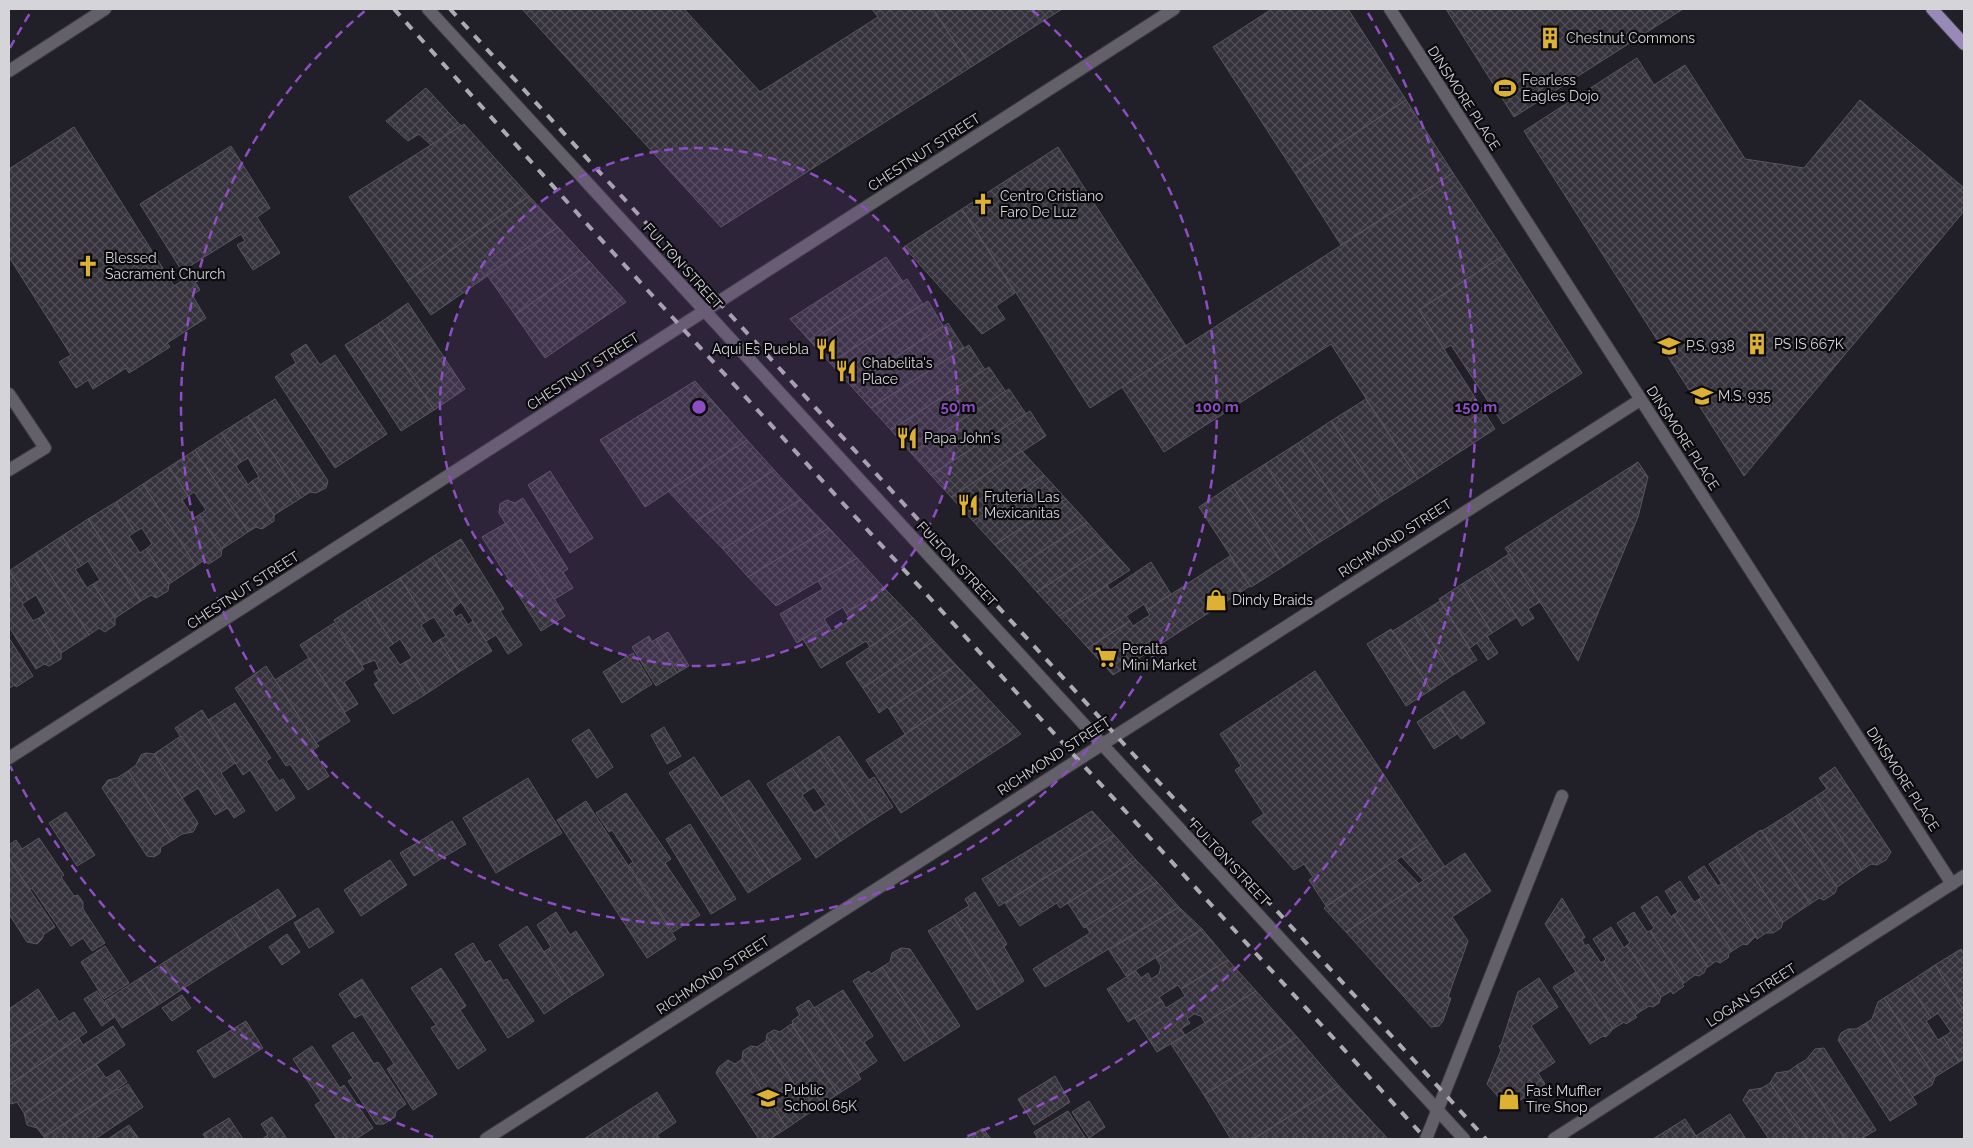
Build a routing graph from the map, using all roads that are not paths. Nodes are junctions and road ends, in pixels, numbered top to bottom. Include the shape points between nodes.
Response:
1 (106, 9) edge
2 (428, 9) edge
3 (1174, 9) edge
4 (1390, 9) edge
5 (1932, 9) edge
6 (1964, 44) edge
7 (9, 71) edge
8 (704, 311) junction
9 (9, 394) edge
10 (1640, 400) junction
11 (9, 470) edge
12 (1101, 744) junction
13 (9, 758) edge
14 (1562, 796) dead end
15 (1964, 876) edge
16 (1952, 884) junction
17 (1437, 1110) junction
18 (486, 1139) edge
19 (1426, 1139) edge
20 (1464, 1139) edge
21 (1554, 1139) edge

1 - 7 street
2 - 8 street, FULTON STREET
3 - 8 street, CHESTNUT STREET
4 - 10 street, DINSMORE PLACE
5 - 6 main road
8 - 12 street, FULTON STREET
8 - 13 street, CHESTNUT STREET
9 - 11 street via 45,448
10 - 12 street, RICHMOND STREET
10 - 16 street, DINSMORE PLACE
12 - 17 street, FULTON STREET
12 - 18 street, RICHMOND STREET
14 - 17 street
15 - 16 street, LOGAN STREET
16 - 21 street, LOGAN STREET
17 - 19 street
17 - 20 street, FULTON STREET

